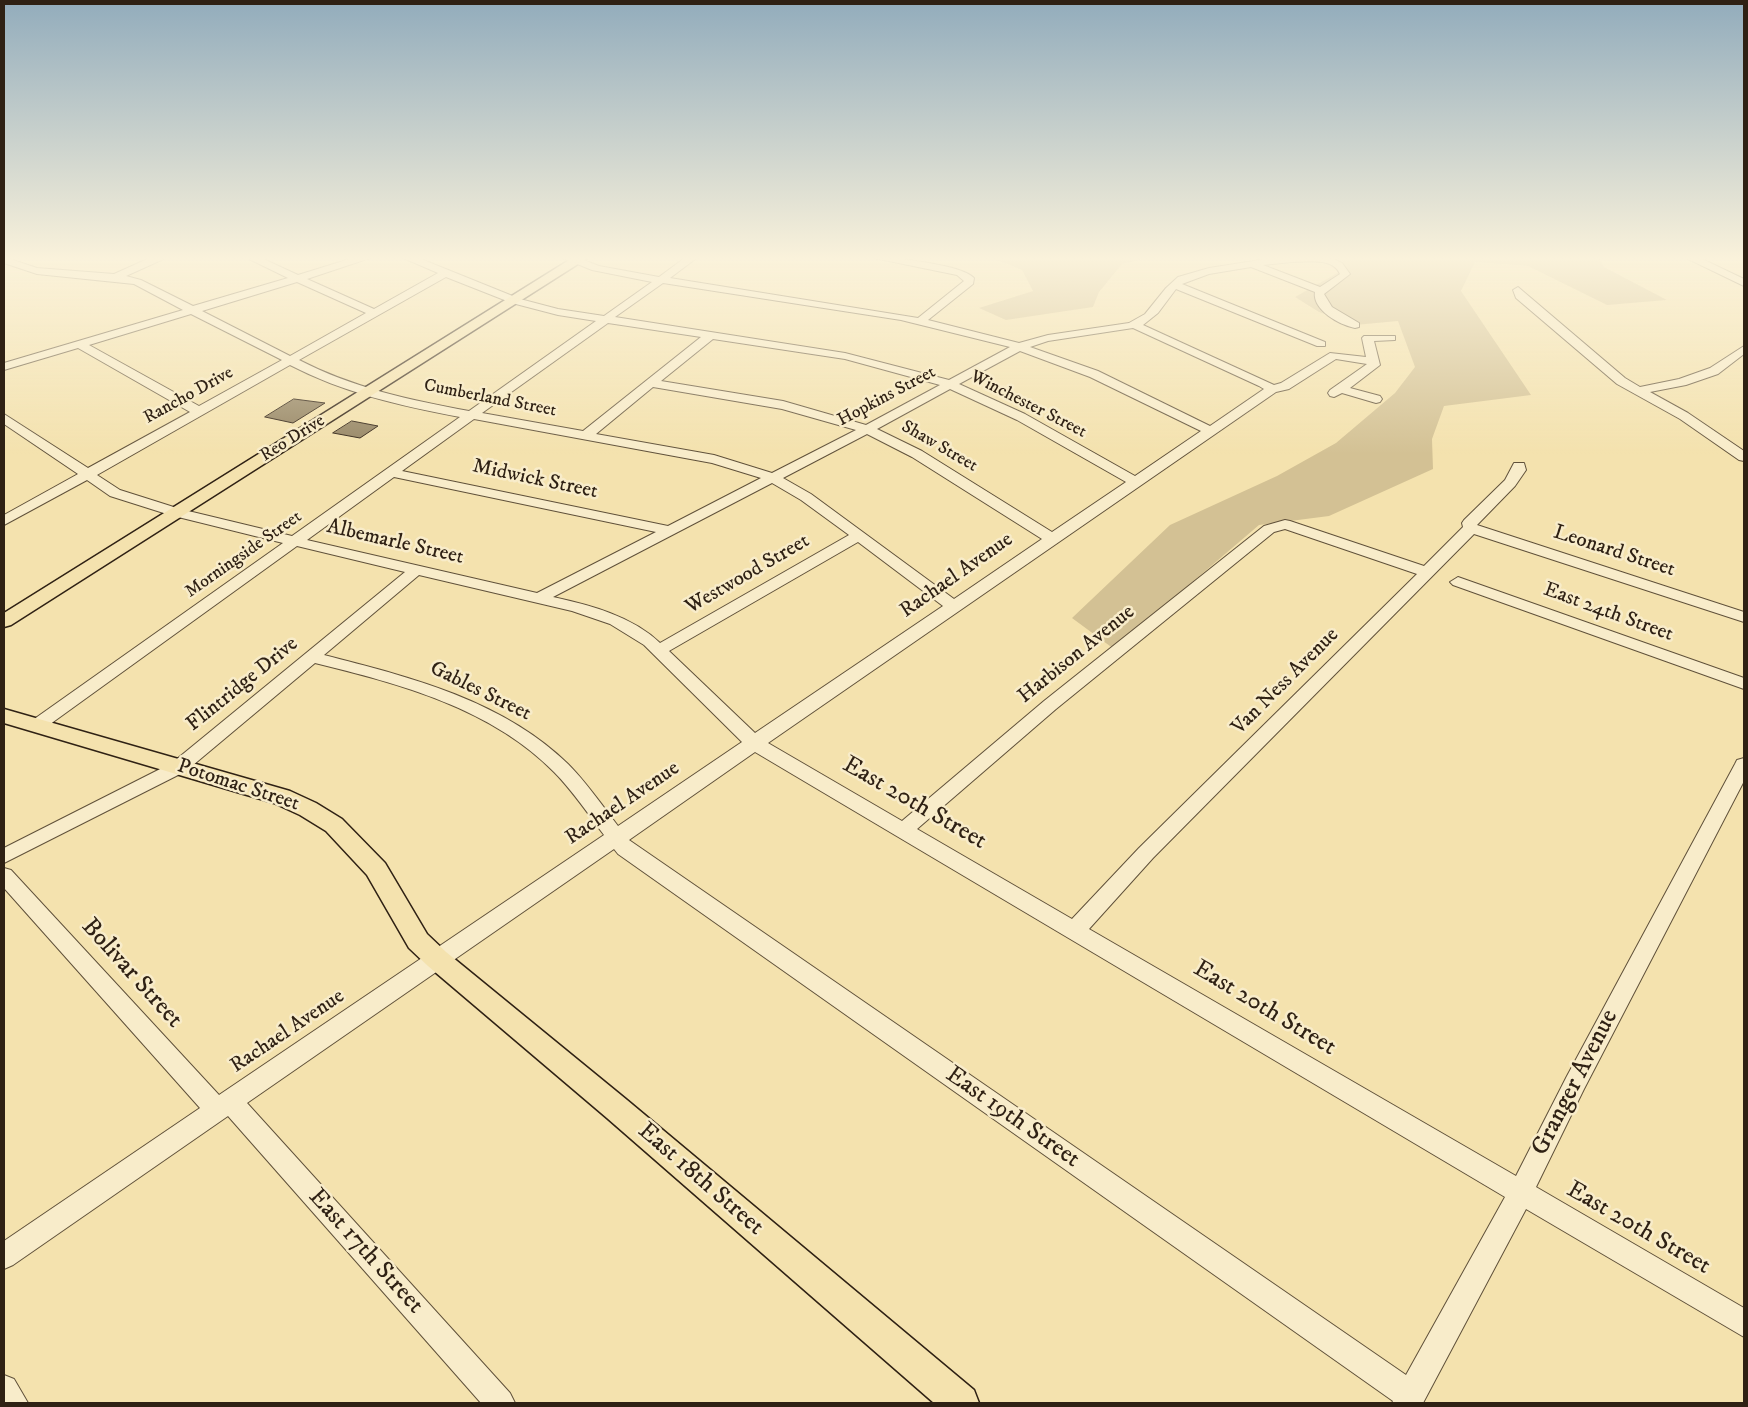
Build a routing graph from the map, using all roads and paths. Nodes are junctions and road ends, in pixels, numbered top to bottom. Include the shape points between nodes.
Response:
1 (150, 323) edge
2 (216, 323) edge
3 (355, 323) edge
4 (481, 323) edge
5 (602, 323) edge
6 (625, 323) edge
7 (927, 323) edge
8 (1138, 323) edge
9 (1269, 323) edge
10 (1351, 323) edge
11 (1552, 323) edge
12 (1135, 325) junction
13 (1355, 325) dead end
14 (711, 335) junction
15 (1391, 338) dead end
16 (79, 344) junction
17 (1321, 344) dead end
18 (1021, 346) junction
19 (1742, 352) edge
20 (290, 361) junction
21 (1374, 362) junction
22 (4, 367) edge
23 (649, 383) junction
24 (949, 384) junction
25 (1270, 390) junction
26 (1638, 392) junction
27 (367, 393) junction
28 (1376, 400) dead end
29 (198, 411) junction
30 (473, 415) junction
31 (4, 418) edge
32 (867, 429) junction
33 (1211, 431) junction
34 (585, 436) junction
35 (1744, 457) edge
36 (1519, 466) dead end
37 (393, 473) junction
38 (86, 475) junction
39 (771, 477) junction
40 (1135, 482) junction
41 (175, 512) junction
42 (4, 521) edge
43 (1471, 528) junction
44 (668, 530) junction
45 (858, 536) junction
46 (1053, 539) junction
47 (294, 541) junction
48 (416, 570) junction
49 (1427, 572) junction
50 (1458, 582) dead end
51 (539, 598) junction
52 (954, 606) junction
53 (1744, 617) edge
54 (4, 621) edge
55 (660, 650) junction
56 (313, 656) junction
57 (1744, 684) edge
58 (4, 716) edge
59 (36, 726) junction
60 (754, 743) junction
61 (1744, 764) edge
62 (179, 767) junction
63 (903, 830) junction
64 (616, 838) junction
65 (4, 856) edge
66 (4, 875) edge
67 (1076, 929) junction
68 (436, 959) junction
69 (223, 1105) junction
70 (1521, 1192) junction
71 (4, 1256) edge
72 (1744, 1322) edge
73 (4, 1389) edge
74 (1409, 1400) edge
75 (13, 1403) edge
76 (500, 1403) edge
77 (961, 1403) edge

1 - 16 street
2 - 20 street, Cumberland Street
3 - 20 street, Rancho Drive
4 - 27 main road, Reo Drive
5 - 30 street, Morningside Street
6 - 14 street, Winchester Street
7 - 18 street
8 - 12 street, Hopkins Street
9 - 17 street
10 - 13 street
11 - 26 street
12 - 18 street, Hopkins Street via 1047,337
12 - 25 street
14 - 23 street
14 - 24 street, Winchester Street via 845,356
15 - 21 street via 1368,338
16 - 22 street
16 - 29 street
18 - 24 street, Hopkins Street
18 - 33 street via 1094,374
19 - 26 street via 1714,371
20 - 27 street, Cumberland Street
20 - 29 street, Rancho Drive
21 - 25 street, Rachael Avenue via 1334,354 1285,386
21 - 28 street via 1338,391
23 - 32 street, Shaw Street via 783,405
23 - 34 street
24 - 32 street, Hopkins Street
24 - 40 street, Winchester Street via 1021,417
25 - 33 street, Rachael Avenue
26 - 35 street via 1684,416
27 - 30 street, Cumberland Street
27 - 41 main road, Reo Drive
29 - 38 street, Rancho Drive
30 - 34 street, Cumberland Street
30 - 37 street, Morningside Street
31 - 38 street, Albemarle Street
32 - 39 street, Hopkins Street
32 - 46 street, Shaw Street via 917,454
33 - 40 street, Rachael Avenue
34 - 39 street, Cumberland Street via 714,459
36 - 43 street, Van Ness Avenue via 1510,483 1469,522
37 - 44 street, Midwick Street
37 - 47 street, Morningside Street
38 - 41 street, Albemarle Street via 115,493
38 - 42 street, Rancho Drive
39 - 44 street, Hopkins Street
39 - 45 street, Cumberland Street via 806,497
40 - 46 street, Rachael Avenue
41 - 47 street, Albemarle Street
41 - 54 main road, Reo Drive
43 - 49 street, Van Ness Avenue
43 - 53 street, Leonard Street
44 - 51 street, Hopkins Street
45 - 52 street, Cumberland Street
45 - 55 street, Westwood Street
46 - 52 street, Rachael Avenue
47 - 48 street, Albemarle Street
47 - 59 street, Morningside Street
48 - 51 street, Albemarle Street
48 - 56 street, Flintridge Drive
49 - 63 street, Harbison Avenue via 1285,524 1269,529 1050,705
49 - 67 street, Van Ness Avenue via 1146,852
50 - 57 street, East 24th Street
51 - 55 street, Albemarle Street via 609,618 640,634
52 - 60 street, Rachael Avenue
55 - 60 street, Albemarle Street
56 - 62 street, Flintridge Drive
56 - 64 street, Gables Street via 425,688 496,720 525,738 560,768
58 - 59 main road, Potomac Street
59 - 62 main road, Potomac Street
60 - 63 street, East 20th Street
60 - 64 street, Rachael Avenue
61 - 70 street, Granger Avenue
62 - 65 street, Flintridge Drive
62 - 68 main road, Potomac Street via 282,797 329,820 376,869 418,941
63 - 67 street, East 20th Street
64 - 68 street, Rachael Avenue
64 - 74 street, East 19th Street via 625,849
66 - 69 street, Bolivar Street
67 - 70 street, East 20th Street
68 - 69 street, Rachael Avenue
68 - 77 main road, East 18th Street
69 - 71 street, Rachael Avenue
69 - 76 street, East 17th Street
70 - 72 street, East 20th Street
70 - 74 street, Granger Avenue
73 - 75 street

